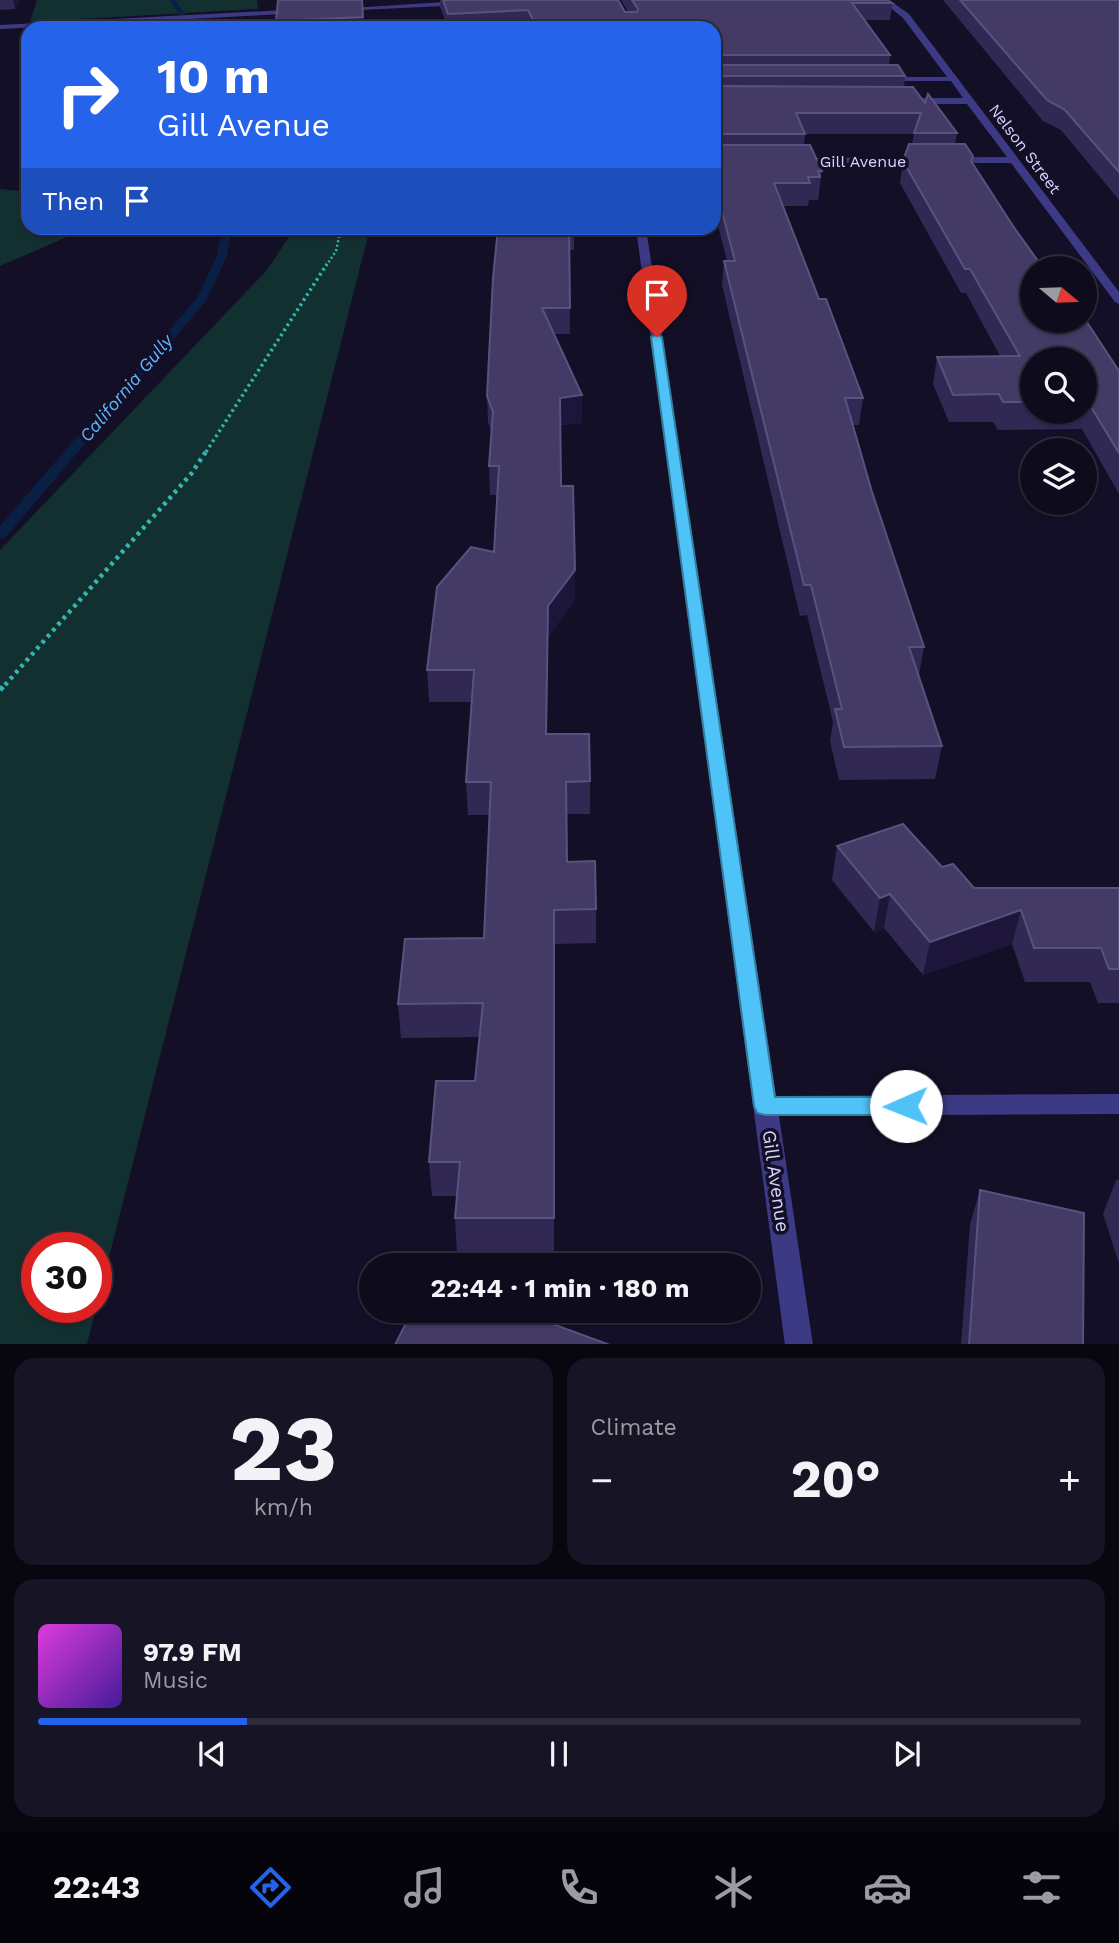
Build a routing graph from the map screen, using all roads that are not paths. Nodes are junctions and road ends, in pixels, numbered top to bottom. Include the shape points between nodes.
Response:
1 (885, 0) edge
2 (903, 0) edge
3 (469, 2) edge
4 (376, 4) edge
5 (336, 9) edge
6 (308, 10) edge
7 (906, 16) junction
8 (103, 21) edge
9 (21, 26) edge
10 (0, 27) edge
11 (866, 79) edge
12 (953, 79) junction
13 (894, 101) edge
14 (969, 101) junction
15 (1013, 160) junction
16 (780, 161) edge
17 (642, 235) edge
18 (1119, 300) edge
19 (1119, 1104) edge
20 (765, 1106) junction
21 (799, 1344) edge

1 - 7 street, Nelson Street
2 - 7 street, Nelson Street
3 - 4 street
4 - 5 street
6 - 8 street
7 - 12 street, Nelson Street
9 - 10 street
11 - 12 street
12 - 14 street, Nelson Street
13 - 14 street
14 - 15 street, Nelson Street
15 - 16 street, Gill Avenue
15 - 18 street, Nelson Street
17 - 20 street, Gill Avenue
19 - 20 street
20 - 21 street, Gill Avenue

